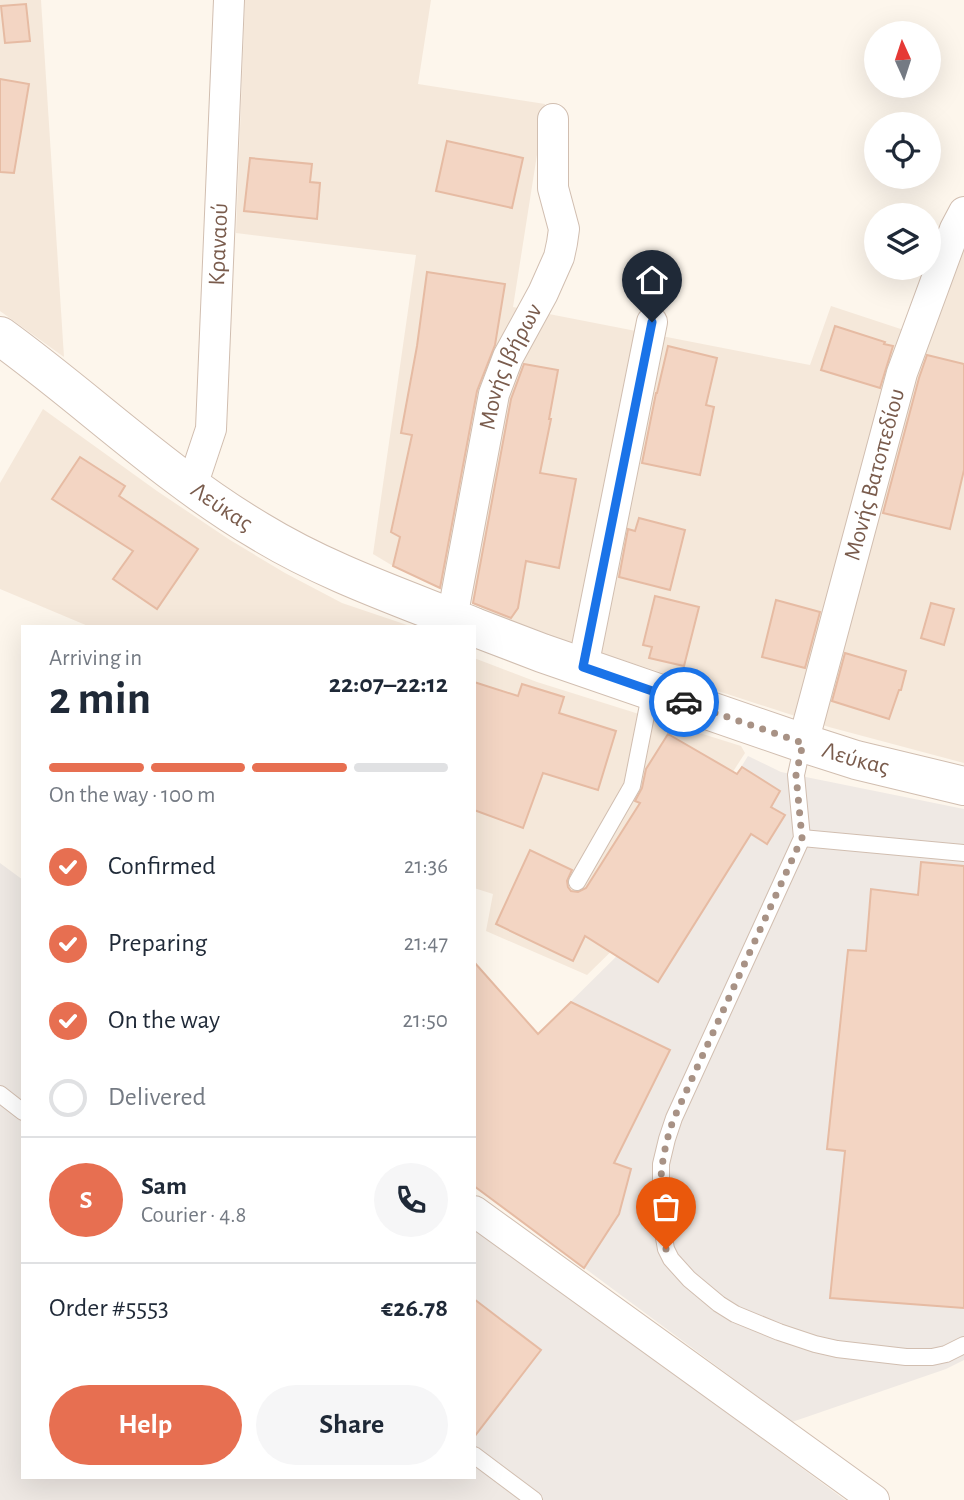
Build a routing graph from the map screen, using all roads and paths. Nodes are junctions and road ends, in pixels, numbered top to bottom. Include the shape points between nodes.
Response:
1 (229, 0) edge
2 (553, 119) dead end
3 (964, 212) edge
4 (652, 322) dead end
5 (0, 336) edge
6 (192, 485) junction
7 (468, 625) edge
8 (470, 625) edge
9 (476, 628) edge
10 (583, 667) junction
11 (651, 690) junction
12 (803, 743) junction
13 (964, 786) edge
14 (802, 838) junction
15 (964, 853) edge
16 (577, 882) dead end
17 (0, 1094) edge
18 (21, 1110) edge
19 (476, 1213) edge
20 (964, 1345) edge
21 (476, 1456) edge
22 (534, 1500) edge
23 (874, 1500) edge

1 - 6 street, Κραναού via 211,429
2 - 8 street, Μονής Ιβήρων via 553,188 564,229 562,243 494,394
3 - 12 street, Μονής Βατοπεδίου via 902,373
4 - 10 street
5 - 6 street, Λεύκας
6 - 7 street, Λεύκας via 258,531 324,567
9 - 10 street, Λεύκας
10 - 11 street, Λεύκας
11 - 12 street, Λεύκας
11 - 16 lane via 632,786
12 - 13 street, Λεύκας
12 - 14 lane via 796,775
14 - 15 lane
14 - 20 lane via 667,1139 661,1164 666,1249 689,1279 719,1304 815,1344 906,1357 932,1357
17 - 18 lane
19 - 23 street
21 - 22 lane

